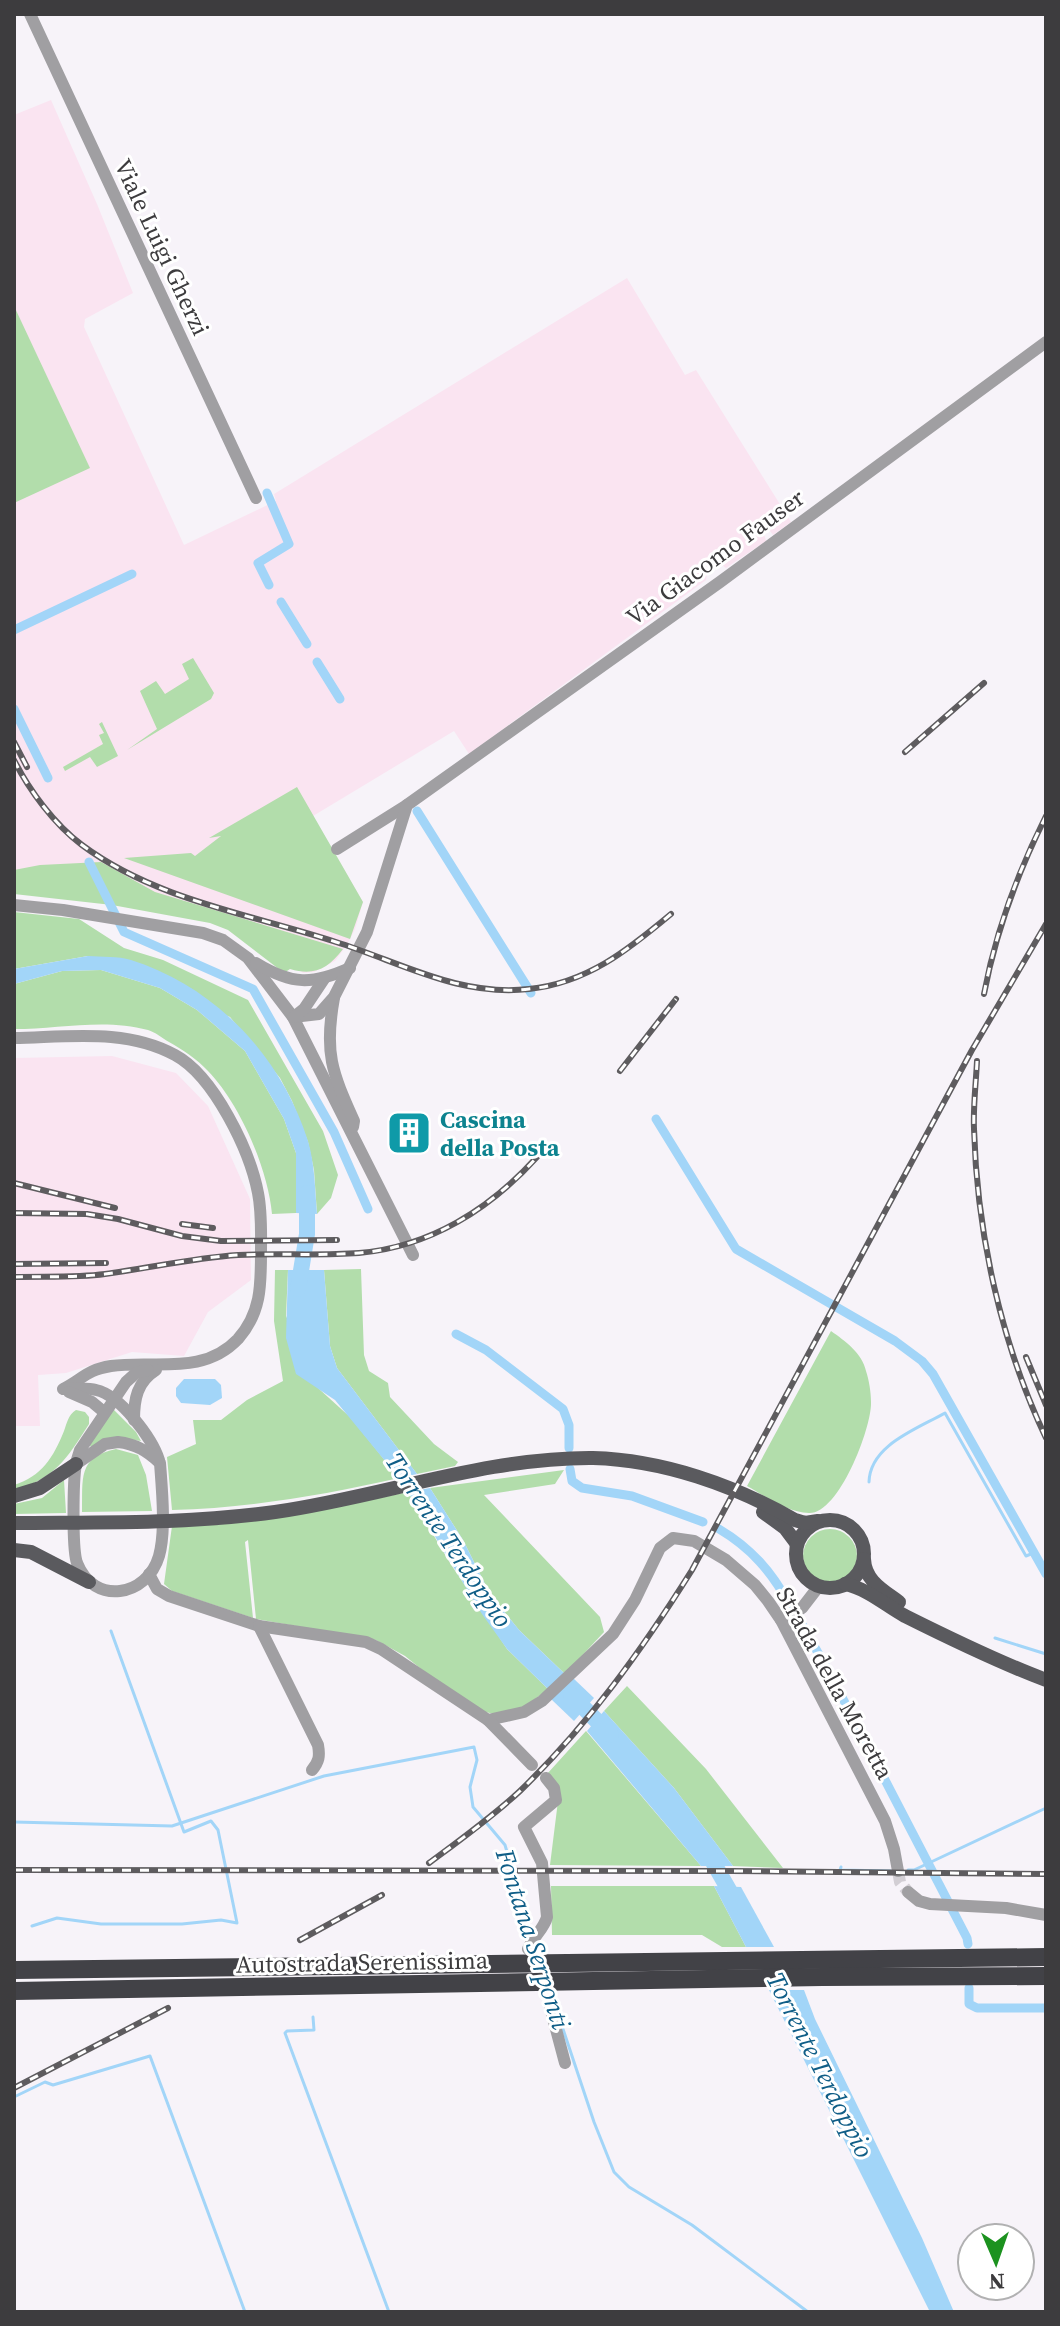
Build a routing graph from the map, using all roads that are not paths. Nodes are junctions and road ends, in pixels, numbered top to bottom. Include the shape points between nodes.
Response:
1 (30, 14) edge
2 (1046, 342) edge
3 (256, 498) dead end
4 (407, 805) junction
5 (337, 849) dead end
6 (14, 905) edge
7 (248, 958) junction
8 (350, 968) junction
9 (324, 979) junction
10 (334, 997) junction
11 (293, 1017) junction
12 (14, 1038) edge
13 (352, 1134) junction
14 (413, 1255) dead end
15 (162, 1366) junction
16 (63, 1389) junction
17 (112, 1399) junction
18 (104, 1412) junction
19 (134, 1420) junction
20 (160, 1463) junction
21 (76, 1464) junction
22 (740, 1494) junction
23 (14, 1496) edge
24 (818, 1521) junction
25 (14, 1523) edge
26 (797, 1544) junction
27 (14, 1550) edge
28 (864, 1558) junction
29 (149, 1574) junction
30 (89, 1582) junction
31 (845, 1584) junction
32 (819, 1586) junction
33 (781, 1620) junction
34 (259, 1626) junction
35 (931, 1627) junction
36 (1046, 1680) edge
37 (488, 1720) junction
38 (532, 1765) dead end
39 (312, 1770) dead end
40 (546, 1778) dead end
41 (898, 1871) tunnel mouth
42 (908, 1892) tunnel mouth
43 (1046, 1915) edge
44 (535, 1951) junction
45 (1046, 1957) edge
46 (819, 1968) junction
47 (14, 1970) edge
48 (1046, 1976) edge
49 (14, 1991) edge
50 (549, 2003) dead end
51 (565, 2063) dead end

1 - 3 street, Viale Luigi Gherzi
2 - 4 street, Via Giacomo Fauser
4 - 5 street, Via Giacomo Fauser
4 - 8 street via 367,932
6 - 7 street via 203,933
7 - 9 street via 273,974
7 - 11 street
8 - 9 street
8 - 10 street
9 - 11 street
10 - 11 street via 319,1014
10 - 13 street via 331,1065 354,1121
11 - 13 street
12 - 15 street via 128,1038 178,1056 216,1093 252,1168 261,1208 257,1310 238,1339 210,1358
13 - 14 street
15 - 16 street via 113,1366 88,1372
15 - 17 street via 136,1373
15 - 19 street via 136,1394
16 - 17 street via 95,1389
16 - 18 street
17 - 18 street
17 - 19 street
18 - 21 street
19 - 20 street via 154,1445
20 - 21 street via 147,1451 118,1442 105,1444
20 - 29 street via 160,1548
21 - 23 main road via 40,1488
21 - 30 street via 75,1554
22 - 24 main road via 795,1520
22 - 25 main road via 691,1475 617,1460 556,1460 228,1517
22 - 26 main road
24 - 26 main road
24 - 28 main road via 841,1521 851,1527
26 - 32 main road via 797,1565
27 - 30 main road via 31,1552
28 - 31 main road via 861,1569
28 - 35 main road via 873,1582
29 - 30 street via 134,1589 120,1593
29 - 34 street via 157,1589 169,1596
31 - 32 main road
31 - 35 main road
32 - 33 street via 802,1608
33 - 37 street, Strada della Moretta via 755,1585 726,1560 694,1541 673,1538 660,1548 622,1623 542,1701 524,1712
33 - 41 street, Strada della Moretta via 885,1821
34 - 37 street via 366,1642
34 - 39 street via 318,1745 318,1763
35 - 36 main road
37 - 38 street
40 - 44 street via 556,1800 524,1827 542,1863 547,1917
42 - 43 street via 919,1901 948,1906
44 - 46 highway, Autostrada Serenissima
44 - 47 highway, Autostrada Serenissima
45 - 46 highway, Autostrada Serenissima
46 - 48 highway, Autostrada Serenissima
46 - 49 highway, Autostrada Serenissima via 719,1979
50 - 51 street

